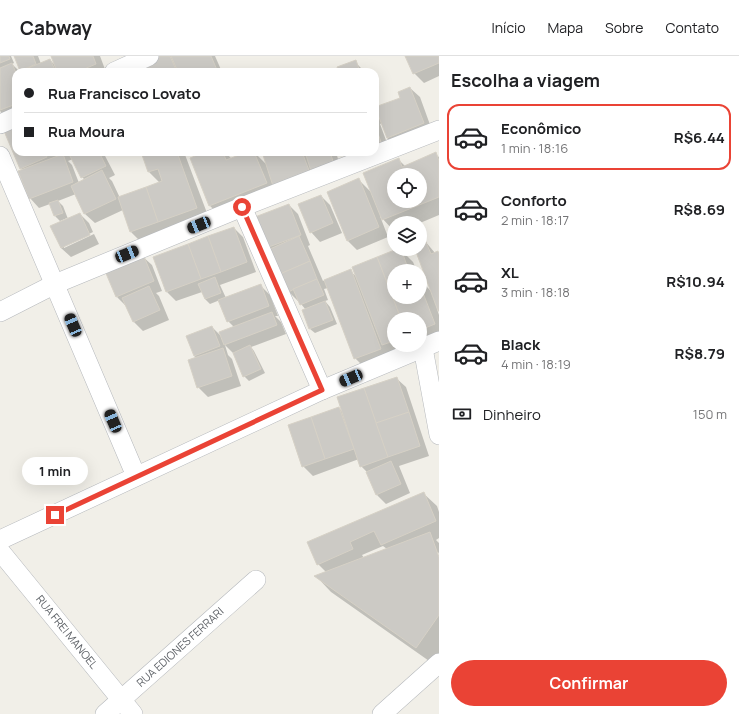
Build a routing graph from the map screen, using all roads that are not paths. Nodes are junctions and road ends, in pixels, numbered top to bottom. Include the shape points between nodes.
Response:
1 (149, 56) edge
2 (123, 68) edge
3 (12, 119) edge
4 (0, 124) edge
5 (439, 130) edge
6 (379, 153) edge
7 (0, 156) edge
8 (372, 156) edge
9 (242, 207) junction
10 (55, 284) junction
11 (0, 312) edge
12 (431, 344) edge
13 (322, 390) junction
14 (439, 435) edge
15 (136, 476) junction
16 (0, 540) edge
17 (0, 551) edge
18 (256, 580) dead end
19 (439, 663) edge
20 (121, 700) junction
21 (105, 714) edge
22 (134, 714) edge
23 (382, 714) edge

1 - 2 street
3 - 4 street
5 - 6 street
7 - 10 street
8 - 9 street
9 - 10 street
9 - 13 street
10 - 11 street
10 - 15 street
12 - 13 street
12 - 14 street
13 - 15 street
15 - 16 street
17 - 20 street, RUA FREI MANOEL
18 - 20 street, RUA EDIONES FERRARI
19 - 23 street
20 - 21 street, RUA EDIONES FERRARI
20 - 22 street, RUA FREI MANOEL

